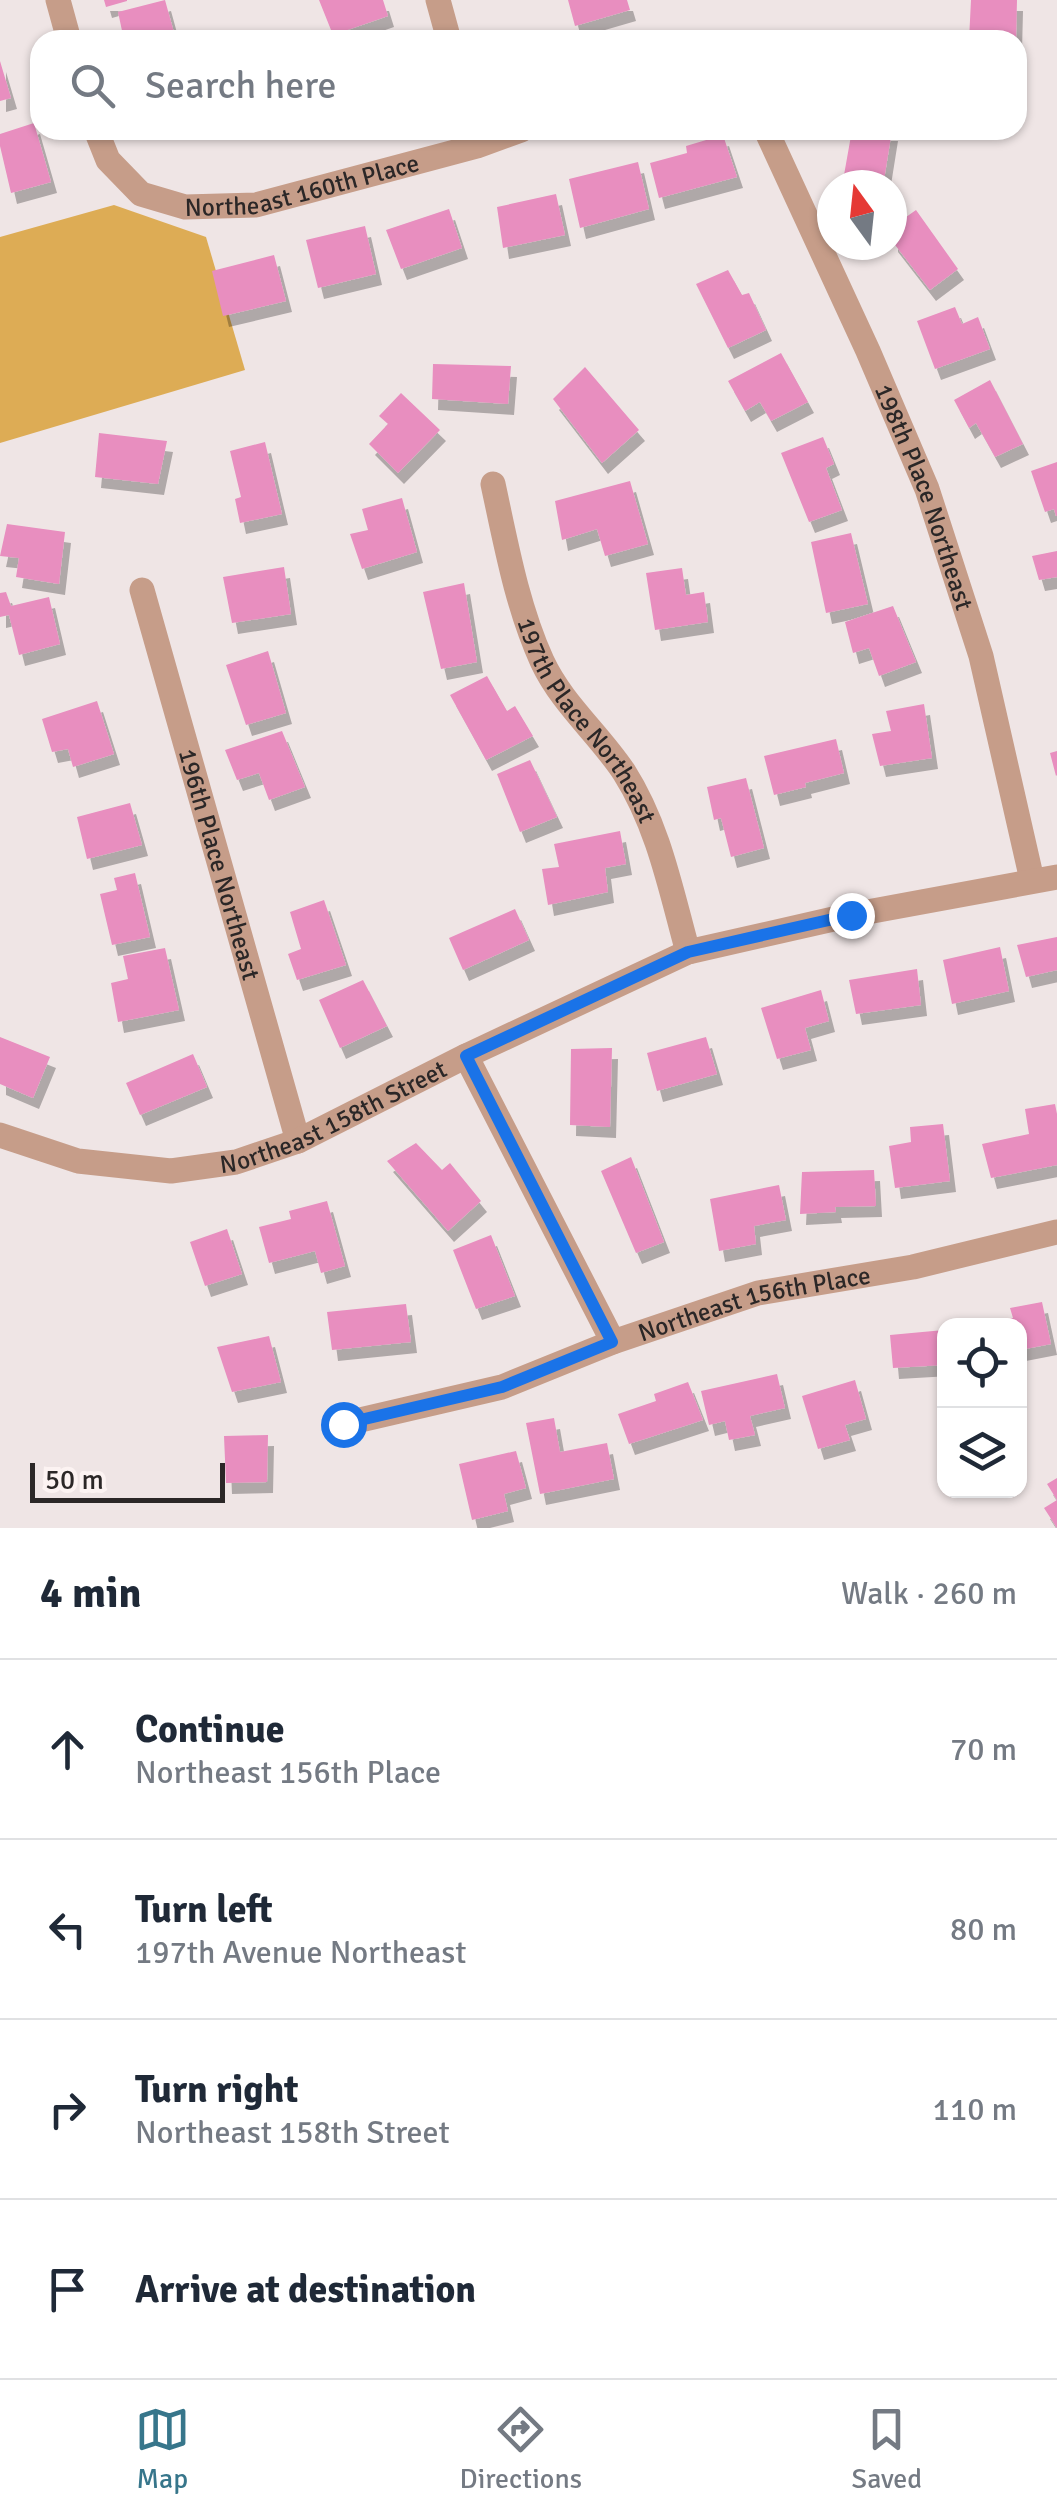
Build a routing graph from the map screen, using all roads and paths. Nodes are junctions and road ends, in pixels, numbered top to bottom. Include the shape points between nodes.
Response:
1 (58, 0) edge
2 (438, 0) edge
3 (66, 30) edge
4 (446, 30) edge
5 (100, 140) edge
6 (468, 140) edge
7 (771, 140) edge
8 (493, 484) dead end
9 (142, 590) dead end
10 (1044, 878) edge
11 (688, 952) junction
12 (466, 1056) junction
13 (0, 1135) edge
14 (298, 1140) junction
15 (1057, 1232) edge
16 (612, 1342) junction
17 (343, 1424) dead end

1 - 3 street
2 - 4 street
5 - 6 street, Northeast 160th Place via 108,160 141,194 185,206 256,205
7 - 10 street, 198th Place Northeast via 927,489
8 - 11 street, 197th Place Northeast via 515,584 541,658 635,791 655,832
9 - 14 street, 196th Place Northeast
10 - 11 street, Northeast 158th Street
11 - 12 street, Northeast 158th Street
12 - 14 street, Northeast 158th Street
12 - 16 street
13 - 14 street, Northeast 158th Street via 78,1160 171,1172 236,1162
15 - 16 street, Northeast 156th Place via 758,1293
16 - 17 street, Northeast 156th Place via 502,1387

